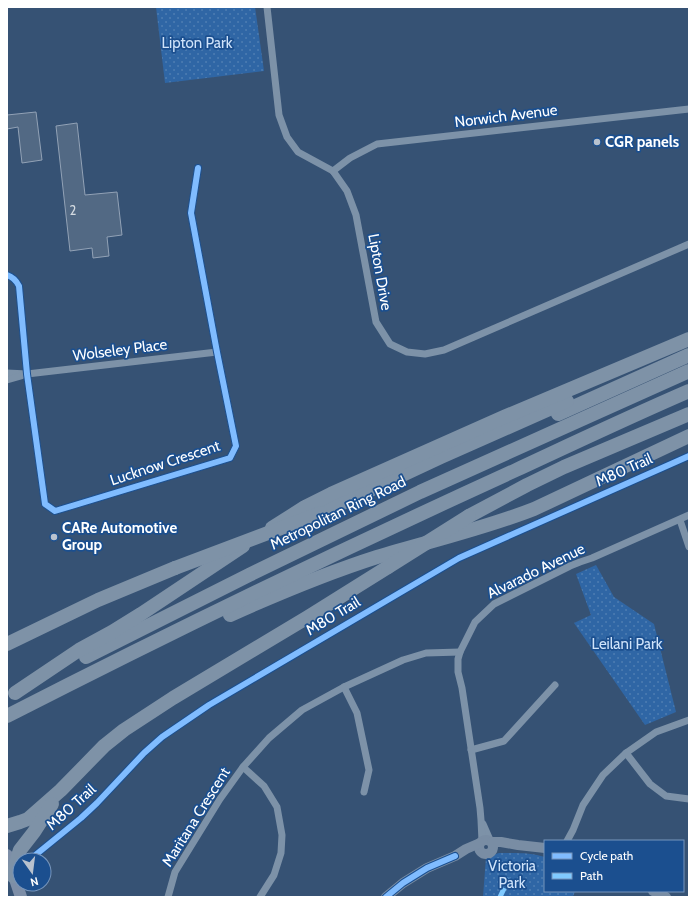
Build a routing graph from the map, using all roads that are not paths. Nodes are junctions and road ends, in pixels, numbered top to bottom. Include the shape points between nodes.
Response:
1 (267, 7) edge
2 (689, 109) edge
3 (198, 168) dead end
4 (333, 171) junction
5 (689, 244) edge
6 (7, 275) edge
7 (689, 339) edge
8 (689, 347) edge
9 (217, 352) junction
10 (689, 355) edge
11 (689, 371) edge
12 (7, 373) edge
13 (27, 374) junction
14 (7, 380) edge
15 (689, 391) edge
16 (689, 414) edge
17 (689, 436) edge
18 (321, 513) junction
19 (689, 515) edge
20 (680, 520) junction
21 (689, 547) edge
22 (7, 644) edge
23 (459, 655) junction
24 (114, 661) junction
25 (555, 685) dead end
26 (344, 687) junction
27 (11, 695) edge
28 (7, 716) edge
29 (689, 720) edge
30 (471, 750) junction
31 (626, 753) junction
32 (243, 767) junction
33 (62, 790) junction
34 (364, 792) dead end
35 (689, 799) edge
36 (7, 826) edge
37 (573, 830) junction
38 (568, 840) edge
39 (572, 840) edge
40 (486, 845) junction
41 (544, 848) edge
42 (19, 852) edge
43 (7, 855) edge
44 (12, 872) edge
45 (655, 892) edge
46 (168, 897) edge
47 (260, 897) edge
48 (386, 897) edge
49 (666, 897) edge

1 - 4 street, Lipton Drive via 280,115 287,136 298,152
2 - 4 street, Norwich Avenue via 377,144 350,158
3 - 9 street, Lucknow Crescent via 191,213
4 - 5 street, Lipton Drive via 347,192 356,215 376,322 390,344 407,352 425,354 444,350
6 - 13 street via 16,280 19,286
7 - 27 highway via 504,417 305,507
8 - 18 highway
9 - 13 street, Wolseley Place
9 - 13 street, Lucknow Crescent via 236,446 230,458 55,511 45,504
10 - 18 highway via 399,485
11 - 27 highway, Metropolitan Ring Road via 420,492
12 - 13 street, Wolseley Place
13 - 14 street, Wolseley Place
15 - 24 highway via 426,511
16 - 33 highway, bridge via 564,466 470,516 124,730 104,746
17 - 24 highway via 517,516 318,577 214,622
18 - 22 highway, bridge via 98,600
19 - 20 street, Alvarado Avenue
20 - 21 street
20 - 23 street, Alvarado Avenue via 580,562 494,604 475,622
23 - 26 street, Maritana Crescent via 454,651 426,653 402,660
23 - 30 street via 458,672
24 - 28 highway
25 - 30 street via 504,741
26 - 32 street, Maritana Crescent via 302,710 269,738
26 - 34 street via 357,713 369,770
29 - 31 street via 656,732
30 - 40 street
31 - 35 street via 650,784 666,796
31 - 37 street via 603,775 583,805
32 - 46 street, Maritana Crescent via 175,872
32 - 47 street via 264,786 277,807 282,835 281,853 274,875
33 - 36 highway via 28,819
33 - 42 highway
37 - 38 street
37 - 39 street
40 - 41 street
40 - 48 street via 421,872
43 - 44 main road
45 - 49 street

